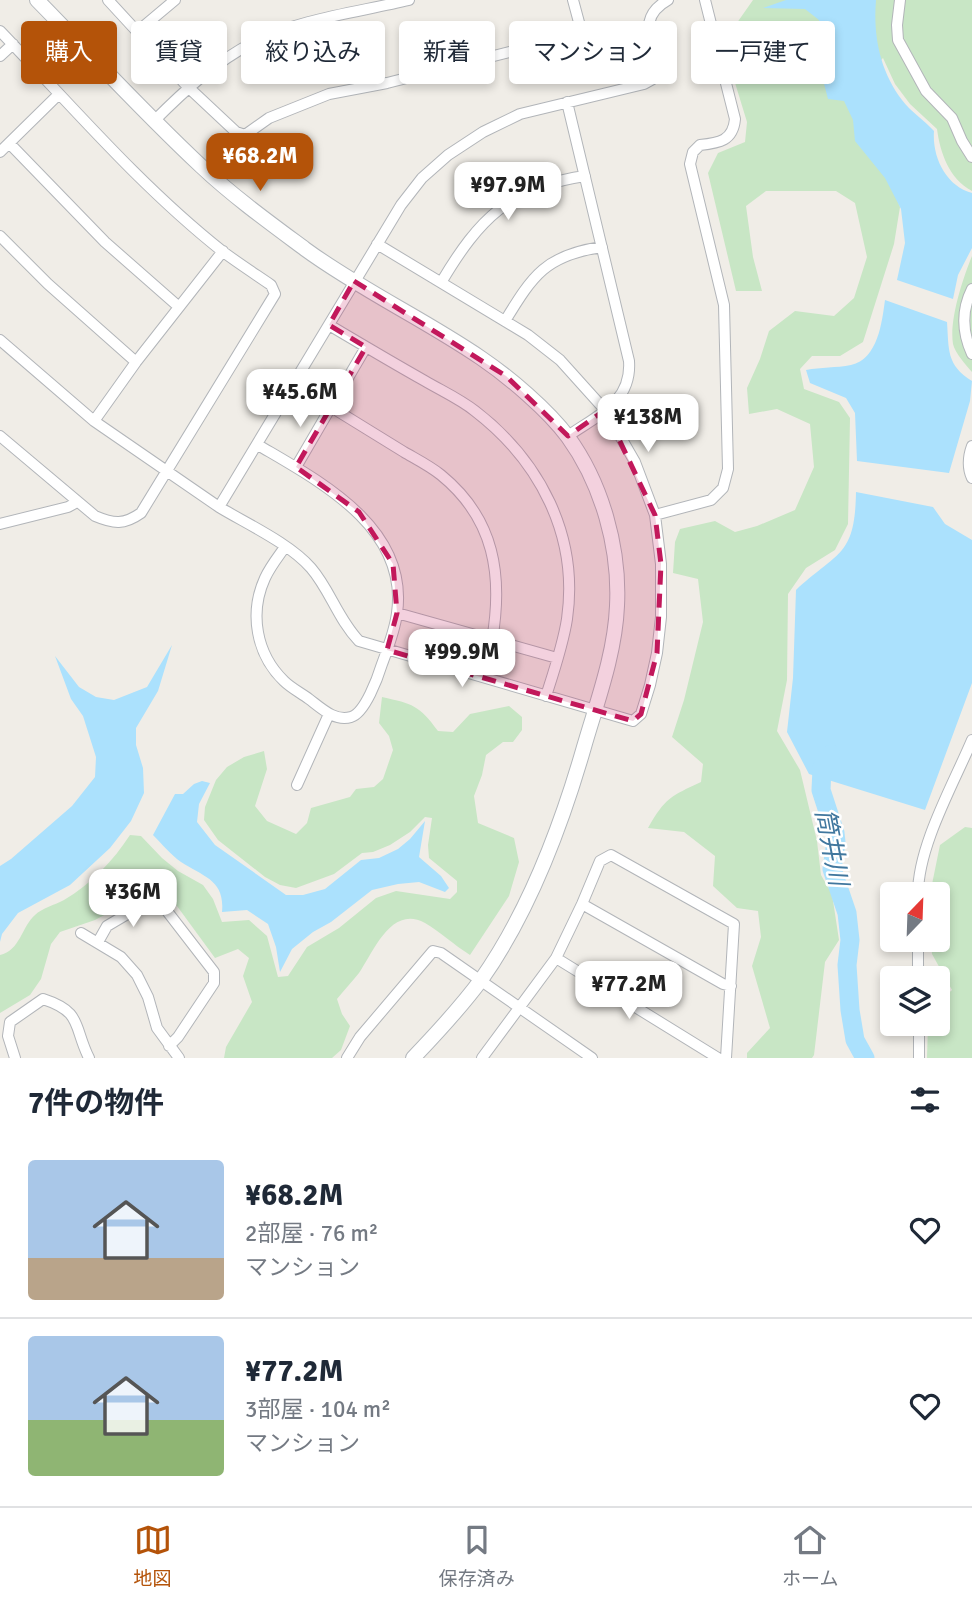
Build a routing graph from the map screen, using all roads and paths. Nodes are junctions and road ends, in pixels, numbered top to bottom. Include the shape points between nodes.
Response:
1 (37, 0) edge
2 (108, 0) edge
3 (176, 0) edge
4 (409, 0) edge
5 (573, 0) edge
6 (668, 0) edge
7 (705, 0) edge
8 (900, 0) edge
9 (367, 5) edge
10 (150, 21) edge
11 (131, 24) edge
12 (0, 31) edge
13 (12, 44) junction
14 (0, 56) edge
15 (185, 84) edge
16 (188, 87) junction
17 (59, 94) junction
18 (567, 102) junction
19 (154, 121) junction
20 (9, 144) junction
21 (0, 152) edge
22 (972, 157) edge
23 (584, 176) junction
24 (0, 236) edge
25 (377, 244) junction
26 (602, 247) junction
27 (223, 251) junction
28 (354, 281) junction
29 (442, 281) junction
30 (972, 289) edge
31 (179, 307) junction
32 (505, 321) junction
33 (329, 325) junction
34 (0, 340) edge
35 (366, 347) junction
36 (972, 354) edge
37 (136, 362) junction
38 (331, 407) junction
39 (605, 410) junction
40 (94, 421) junction
41 (0, 436) edge
42 (568, 436) junction
43 (258, 445) junction
44 (972, 446) edge
45 (296, 467) junction
46 (166, 472) junction
47 (972, 478) edge
48 (77, 502) junction
49 (219, 507) junction
50 (655, 515) junction
51 (0, 524) edge
52 (285, 547) junction
53 (397, 613) junction
54 (492, 640) junction
55 (387, 650) junction
56 (557, 658) junction
57 (546, 696) junction
58 (594, 710) junction
59 (329, 714) junction
60 (972, 740) edge
61 (297, 785) dead end
62 (919, 882) edge
63 (582, 904) junction
64 (81, 933) dead end
65 (98, 942) junction
66 (556, 958) junction
67 (481, 980) junction
68 (731, 986) junction
69 (521, 1008) junction
70 (919, 1036) edge
71 (169, 1046) junction
72 (15, 1058) edge
73 (89, 1058) edge
74 (179, 1058) edge
75 (347, 1058) edge
76 (413, 1058) edge
77 (482, 1058) edge
78 (592, 1058) edge
79 (718, 1058) edge
80 (726, 1058) edge
81 (919, 1058) edge

1 - 19 street
2 - 11 street
3 - 10 street
4 - 9 street
5 - 16 street via 580,26 573,36 329,94 269,118 245,135 236,132
6 - 18 street via 653,12 648,26 653,79
7 - 50 street via 734,119 729,138 700,145 690,164 724,305 728,469 723,488 711,500
8 - 22 street via 898,40 926,92 952,118
9 - 16 street via 256,41
12 - 13 street
13 - 14 street
13 - 17 street
15 - 16 street
16 - 19 street
17 - 20 street
17 - 27 street via 132,169
18 - 23 street
18 - 25 street via 520,114 448,155 422,178
19 - 28 street via 266,220
20 - 21 street
20 - 31 street via 106,242
23 - 26 street
23 - 29 street via 555,180 505,203 460,250
24 - 37 street
25 - 28 street
25 - 29 street
26 - 32 street via 578,250 541,270
26 - 39 street via 630,375 621,396
27 - 31 street
27 - 46 street via 271,285 275,294
28 - 33 street
28 - 42 street via 479,356
29 - 32 street
30 - 36 street via 965,302 963,325
31 - 37 street
32 - 39 street via 560,360
33 - 35 street
33 - 43 street
34 - 40 street
35 - 38 street
35 - 56 street via 473,409 502,433 549,496 568,576 567,619
37 - 40 street
38 - 45 street
38 - 54 street via 440,474 477,518 491,545 496,577
39 - 42 street
39 - 50 street via 635,462
40 - 46 street
41 - 48 street
42 - 58 street via 592,478 616,559 617,607 611,653
43 - 45 street
43 - 49 street
44 - 47 street
45 - 53 street via 359,512 380,540 393,564
46 - 48 street via 141,513 129,522 113,523
46 - 49 street
48 - 51 street
49 - 52 street
50 - 58 street via 662,617 641,714 633,721
52 - 55 street via 311,568 346,628 359,641
52 - 59 street via 258,597 260,643 269,664 284,681
53 - 54 street
53 - 55 street
54 - 56 street
55 - 57 street
55 - 59 street via 377,682 358,714 339,718
56 - 57 street
57 - 58 street
58 - 67 street via 556,834 536,881
59 - 61 street
60 - 62 street via 927,846
63 - 66 street
63 - 68 street
63 - 68 street via 600,860 611,855 734,924
64 - 65 street
65 - 71 street via 137,975 157,1028
65 - 71 street via 107,926 151,900 160,902 214,972 214,983
66 - 69 street
66 - 79 street
67 - 69 street
67 - 75 street via 433,951
67 - 76 street
68 - 80 street
69 - 77 street
69 - 78 street
70 - 81 street
71 - 74 street
72 - 73 street via 8,1035 10,1022 43,999 71,1014

